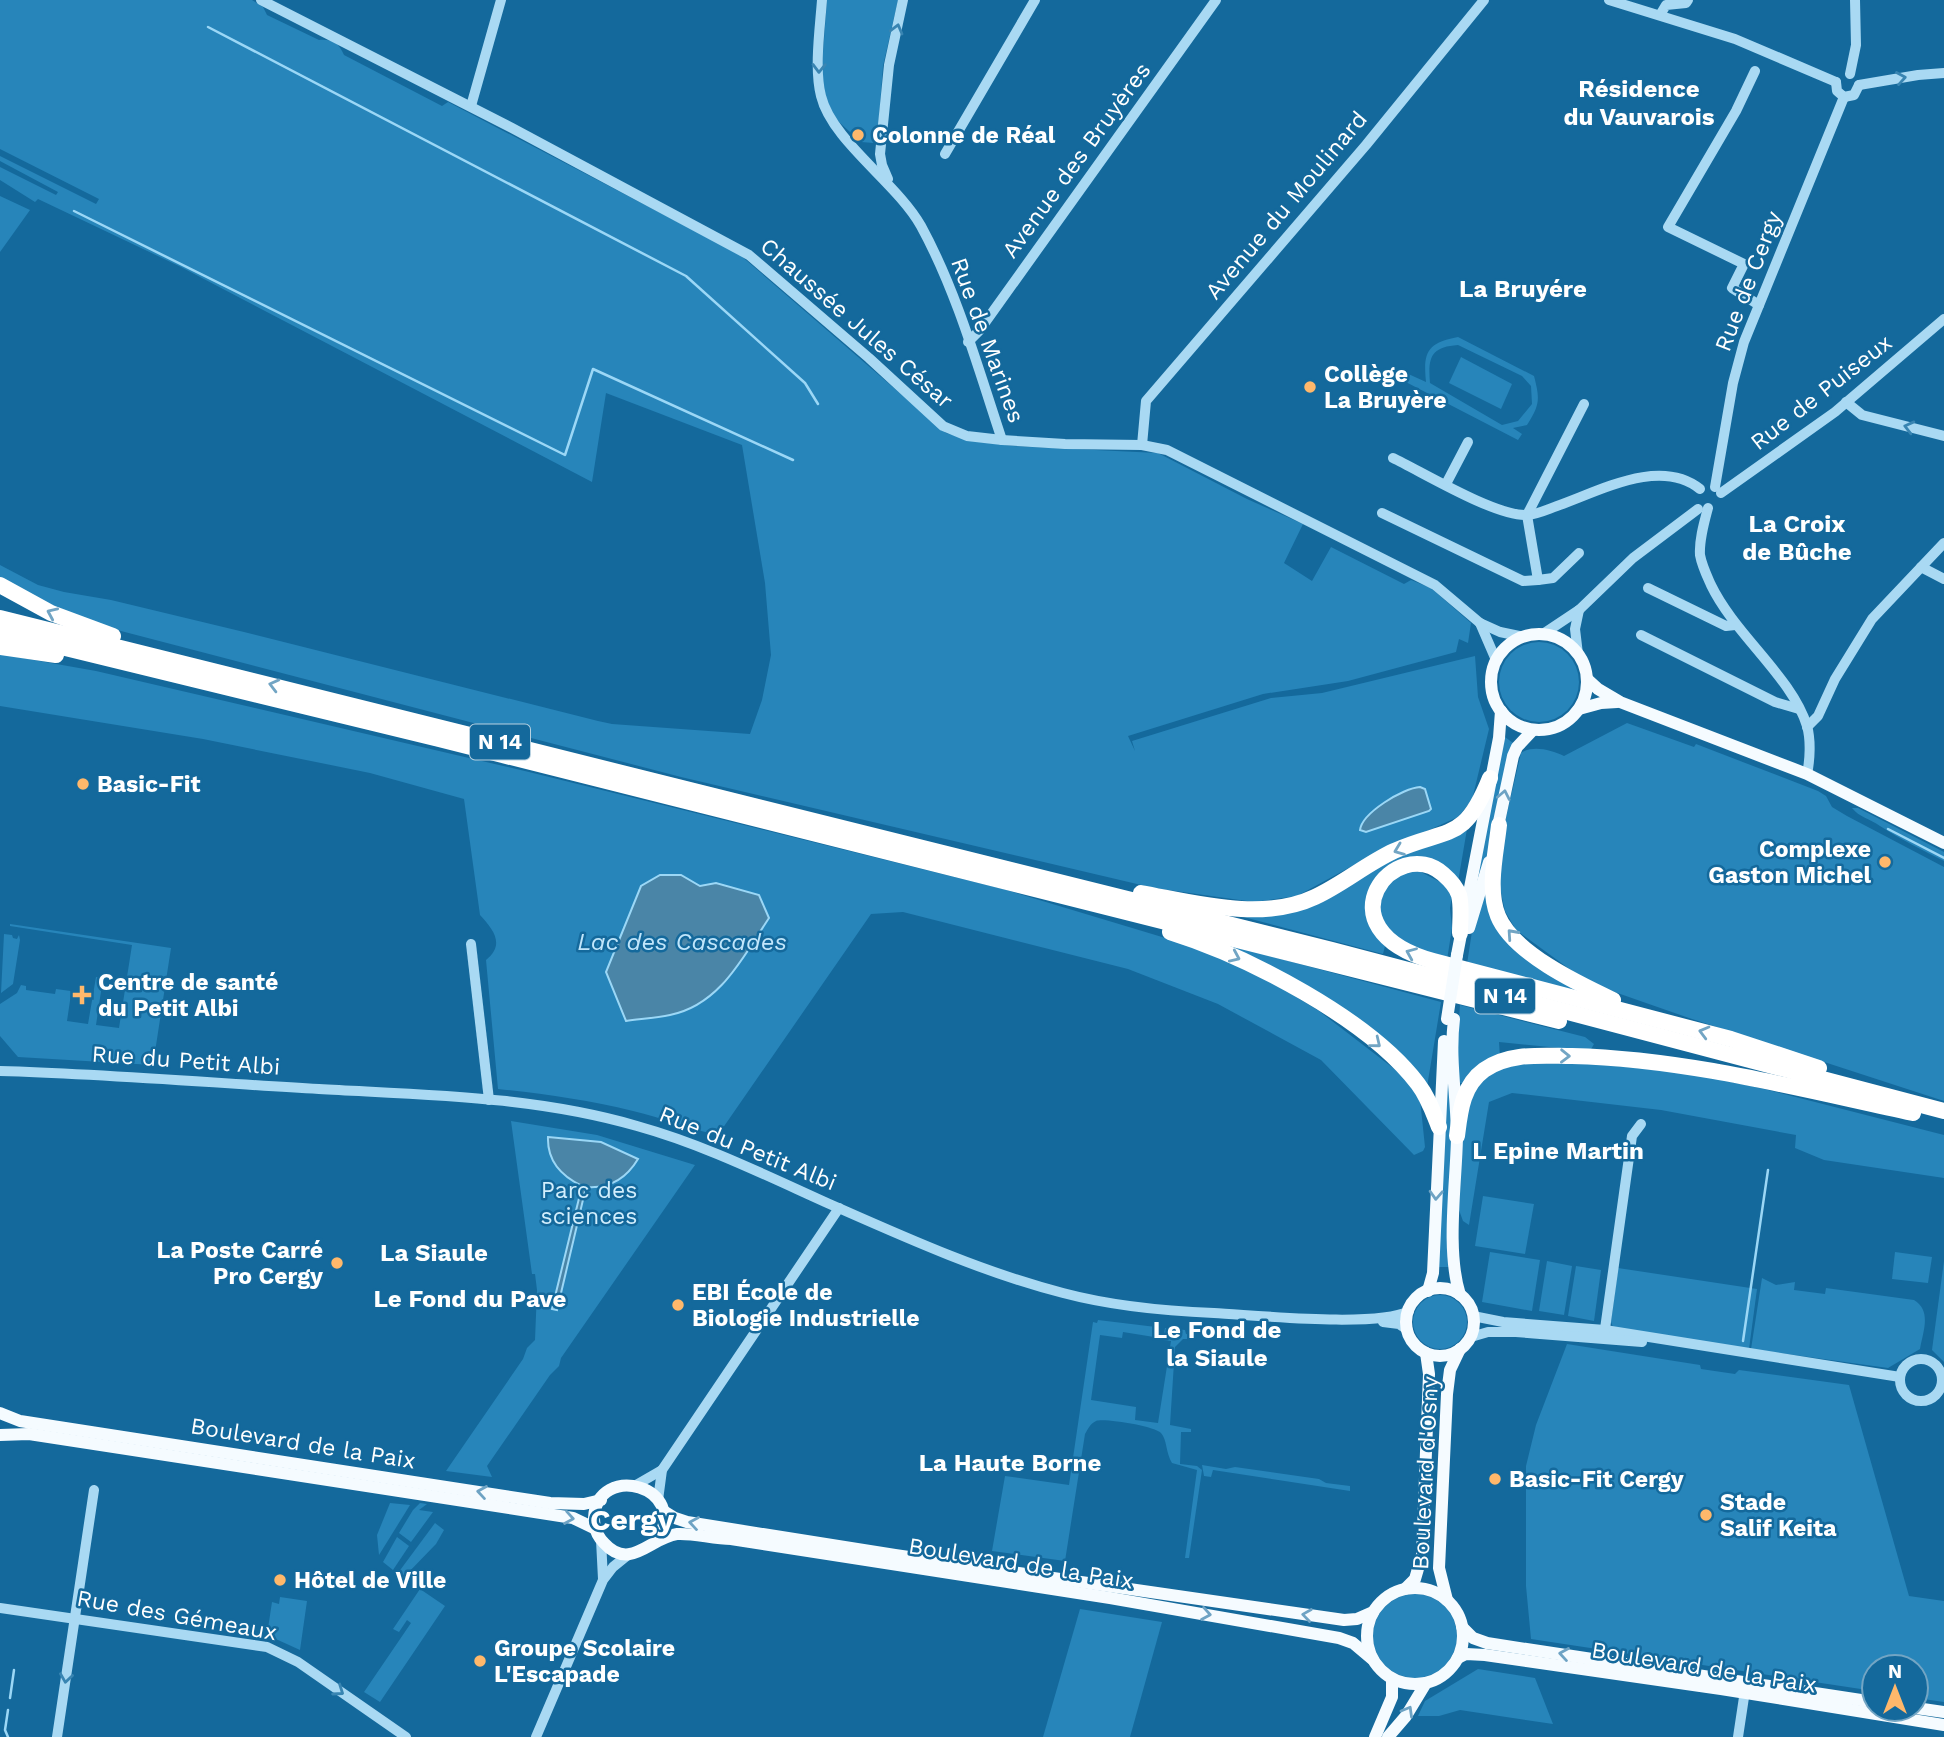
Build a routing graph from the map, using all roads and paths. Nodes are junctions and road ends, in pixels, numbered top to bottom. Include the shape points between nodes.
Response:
1 (261, 0) edge
2 (501, 0) edge
3 (822, 0) edge
4 (904, 0) edge
5 (1035, 0) edge
6 (1216, 0) edge
7 (1484, 0) edge
8 (1609, 0) edge
9 (1688, 0) edge
10 (1855, 0) edge
11 (1660, 15) junction
12 (1755, 71) dead end
13 (1944, 73) edge
14 (1850, 74) junction
15 (1836, 82) junction
16 (1859, 85) junction
17 (1844, 97) junction
18 (471, 106) junction
19 (944, 155) dead end
20 (895, 190) junction
21 (1759, 305) junction
22 (1944, 319) edge
23 (968, 342) junction
24 (1846, 402) junction
25 (1584, 404) dead end
26 (1944, 436) edge
27 (1002, 440) junction
28 (1468, 442) dead end
29 (1142, 445) junction
30 (1393, 458) dead end
31 (1446, 484) junction
32 (1700, 489) junction
33 (1718, 490) junction
34 (1703, 508) junction
35 (1382, 513) dead end
36 (1527, 515) junction
37 (1944, 543) edge
38 (1579, 553) dead end
39 (1921, 567) junction
40 (1944, 579) edge
41 (1538, 580) junction
42 (0, 585) edge
43 (1648, 587) dead end
44 (1579, 610) junction
45 (0, 618) edge
46 (1480, 623) junction
47 (1735, 625) junction
48 (0, 632) edge
49 (1543, 634) junction
50 (1641, 635) dead end
51 (1524, 637) junction
52 (0, 647) edge
53 (1578, 654) junction
54 (1496, 660) junction
55 (185, 663) junction
56 (135, 665) junction
57 (1587, 679) junction
58 (1620, 702) junction
59 (1579, 709) junction
60 (1799, 709) junction
61 (1501, 711) junction
62 (1807, 727) junction
63 (1533, 730) junction
64 (1807, 774) junction
65 (1490, 778) junction
66 (1499, 825) junction
67 (1944, 843) edge
68 (1060, 888) junction
69 (1460, 933) junction
70 (471, 944) dead end
71 (1460, 956) junction
72 (1450, 1019) junction
73 (1678, 1025) junction
74 (0, 1071) edge
75 (19, 1071) junction
76 (0, 1079) edge
77 (489, 1100) junction
78 (1944, 1111) edge
79 (1919, 1115) junction
80 (1944, 1121) edge
81 (1641, 1124) dead end
82 (1439, 1127) junction
83 (1457, 1136) junction
84 (839, 1208) junction
85 (1428, 1292) junction
86 (1460, 1295) junction
87 (1409, 1311) junction
88 (1473, 1316) junction
89 (1363, 1319) junction
90 (1408, 1330) junction
91 (1604, 1335) junction
92 (1471, 1337) junction
93 (1460, 1349) junction
94 (1426, 1353) junction
95 (1900, 1377) junction
96 (1943, 1382) edge
97 (0, 1413) edge
98 (0, 1435) edge
99 (662, 1470) junction
100 (636, 1485) junction
101 (94, 1490) dead end
102 (601, 1500) junction
103 (660, 1505) junction
104 (598, 1534) junction
105 (657, 1541) junction
106 (629, 1554) junction
107 (603, 1580) junction
108 (1405, 1589) junction
109 (1447, 1600) junction
110 (0, 1608) edge
111 (1373, 1612) junction
112 (74, 1618) junction
113 (1462, 1626) junction
114 (1458, 1658) junction
115 (1372, 1659) junction
116 (1392, 1679) junction
117 (1426, 1683) junction
118 (1745, 1688) junction
119 (1860, 1700) edge
120 (1944, 1725) edge
121 (57, 1737) edge
122 (406, 1737) edge
123 (536, 1737) edge
124 (1375, 1737) edge
125 (1388, 1737) edge
126 (1738, 1737) edge

1 - 18 street, Chaussée Jules César
2 - 18 street
3 -> 20 street, Rue de Marines via 818,75 825,109
20 -> 4 street via 880,153 888,65
5 - 19 street
6 - 23 street, Avenue des Bruyères
7 - 29 street, Avenue du Moulinard via 1146,401
8 - 11 street
9 - 11 street via 1666,5
10 - 14 street via 1856,44
11 - 15 street
12 - 21 street via 1668,227 1744,264 1732,288
16 -> 13 street
14 - 15 street
14 - 16 street
15 - 17 street via 1836,90
16 - 17 street via 1854,95
17 - 21 street, Rue de Cergy
18 - 27 street, Chaussée Jules César via 749,254 943,426 967,436
20 - 23 street, Rue de Marines via 919,222 947,276
21 - 33 street, Rue de Cergy via 1733,383
22 - 24 street, Rue de Puiseux
23 - 27 street, Rue de Marines
26 -> 24 street via 1862,415
24 - 33 street, Rue de Puiseux via 1786,448
25 - 36 street
27 - 29 street, Chaussée Jules César
28 - 31 street
29 - 46 street, Chaussée Jules César via 1167,450 1436,585
30 - 31 street
31 - 36 street via 1501,512
32 - 33 street via 1705,485
32 - 34 street via 1696,496
32 - 36 street via 1679,477 1633,479
33 - 34 street via 1719,499
34 - 44 street via 1633,558
34 - 47 street via 1700,555 1704,570
35 - 41 street via 1523,581
36 - 41 street
37 - 39 street
38 - 41 street via 1553,578
39 - 40 street
39 - 62 street via 1872,620 1818,716
55 -> 42 highway via 51,613
43 - 47 street via 1726,626
44 - 49 street
44 - 53 street via 1575,629
45 - 55 highway, N 14
46 - 51 street, Chaussée Jules César
46 - 54 street, Chaussée Jules César
47 - 60 street
48 - 56 highway, N 14
49 - 51 main road
49 - 53 main road via 1563,640
50 - 60 street via 1775,702
51 - 54 main road
52 - 56 highway via 116,668
53 - 57 main road
54 - 61 main road via 1491,683
68 -> 55 highway, N 14
56 - 68 highway, N 14
57 - 58 main road
57 - 59 main road
58 - 59 main road
58 - 64 main road
59 - 63 main road via 1559,726
60 - 62 street
61 - 63 main road via 1514,723
61 - 65 main road
62 - 64 street
66 -> 63 main road via 1514,752
64 - 67 main road
65 -> 68 highway via 1473,814 1462,825 1391,853 1299,903 1235,908 1104,887
65 - 69 main road
66 - 71 main road
73 -> 66 highway via 1579,984 1513,936 1498,915 1495,901
68 - 78 highway, N 14 via 1332,950
68 - 79 highway, N 14
68 -> 82 highway via 1098,910 1212,946 1300,990 1390,1054 1420,1086
69 - 71 main road
73 -> 69 highway via 1408,952 1378,928 1373,904 1378,886 1402,867 1420,864 1439,871 1459,896
70 - 77 street
71 - 72 main road
72 - 82 main road via 1441,1069
72 - 83 main road
78 -> 73 highway
74 - 75 street, Rue du Petit Albi
75 - 76 street, Rue du Petit Albi
75 - 77 street, Rue du Petit Albi
77 - 84 street, Rue du Petit Albi via 562,1108 646,1128
79 - 80 highway, N 14
83 -> 79 highway via 1461,1104 1472,1080 1497,1063 1535,1056 1619,1058 1698,1068
81 - 91 street via 1632,1136
82 -> 85 main road via 1433,1273
83 - 86 main road via 1454,1235
84 - 89 street, Rue du Petit Albi via 983,1268 1066,1294 1161,1310
84 - 99 street
85 - 86 main road via 1446,1289
85 - 87 main road
86 - 88 main road
87 - 89 street, Rue du Petit Albi via 1395,1317
87 - 90 main road
88 - 91 street
88 - 92 main road
89 - 90 street, Rue du Petit Albi via 1399,1324
90 - 94 main road
91 - 92 street via 1499,1331
91 - 95 street
92 - 93 main road
93 - 94 main road via 1441,1356
93 - 109 main road, Boulevard d'Osny via 1450,1370 1447,1394 1440,1574
94 - 108 main road, Boulevard d'Osny via 1422,1555 1415,1579
95 - 96 street via 1911,1362 1923,1360 1935,1365
95 - 96 street via 1907,1396 1920,1401 1935,1395
102 -> 97 main road, Boulevard de la Paix via 550,1503 31,1423
98 -> 104 main road, Boulevard de la Paix via 42,1436 573,1518
99 - 100 street
99 - 103 street
100 - 102 main road via 617,1487
100 - 103 main road
101 - 112 street
102 - 104 main road via 595,1511
103 - 105 main road via 663,1526
111 -> 103 main road, Boulevard de la Paix via 1344,1620 1152,1593 687,1522
104 - 106 main road via 615,1551
104 - 107 street
105 - 106 main road
105 -> 115 main road, Boulevard de la Paix via 680,1534 731,1539 1111,1598 1339,1638
106 - 107 street
107 - 123 street
108 - 109 main road via 1430,1590
108 - 111 main road via 1388,1596
109 - 113 main road
110 - 112 street, Rue des Gémeaux
111 - 115 main road via 1367,1634
112 -> 121 street
112 -> 122 street, Rue des Gémeaux via 267,1647 298,1662
113 - 114 main road
118 -> 113 main road, Boulevard de la Paix via 1487,1643 1472,1639
114 - 117 main road via 1442,1676
114 - 118 main road, Boulevard de la Paix via 1485,1655
115 - 116 main road
116 - 117 main road
116 - 124 main road via 1392,1697
125 -> 117 main road
118 - 119 main road, Boulevard de la Paix
118 - 120 main road, Boulevard de la Paix
118 - 126 street

